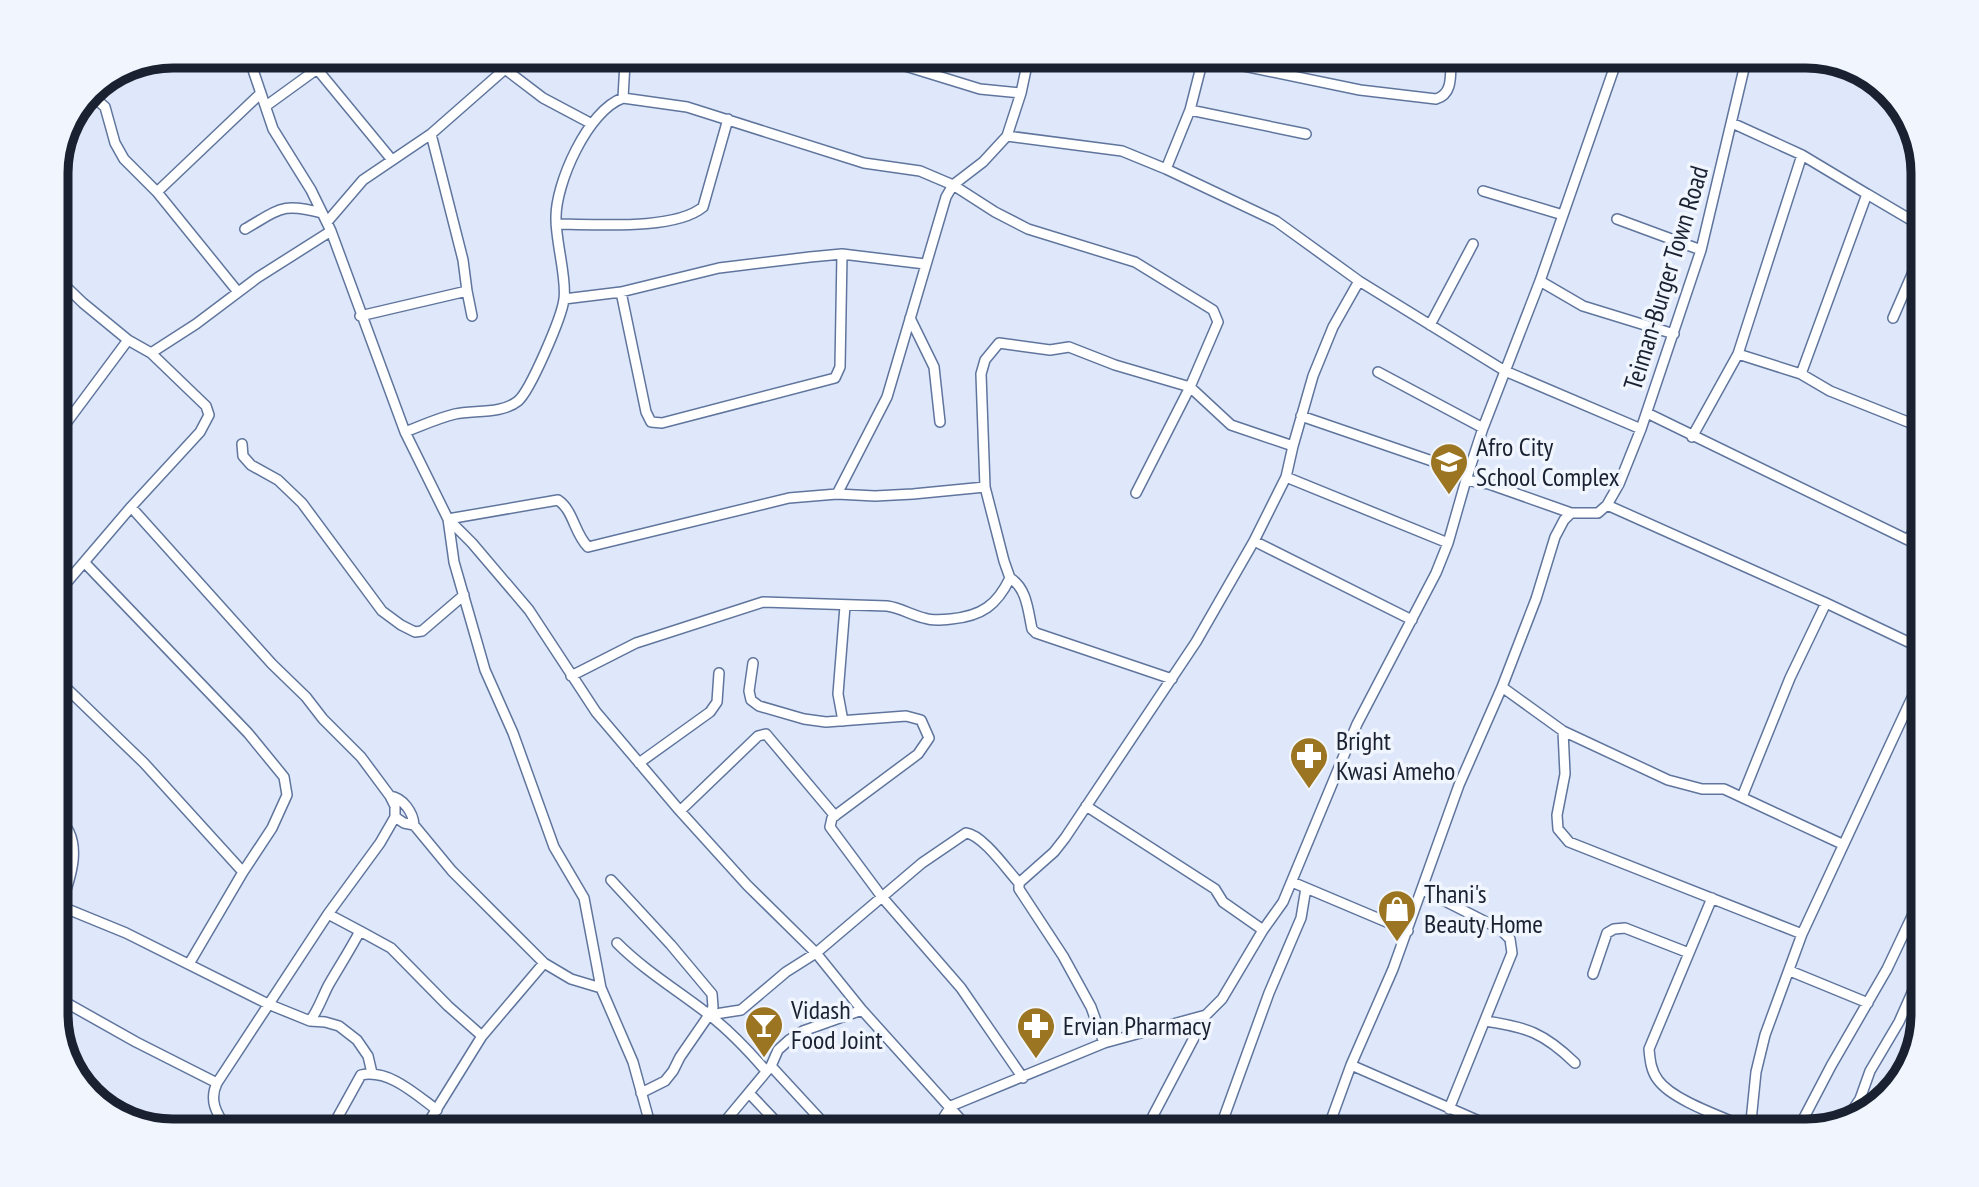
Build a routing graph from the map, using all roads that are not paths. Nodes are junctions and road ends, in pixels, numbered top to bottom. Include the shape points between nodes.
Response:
1 (252, 68) edge
2 (318, 68) edge
3 (323, 68) edge
4 (506, 68) edge
5 (510, 68) edge
6 (625, 68) edge
7 (912, 68) edge
8 (1026, 68) edge
9 (1201, 68) edge
10 (1253, 68) edge
11 (1450, 68) edge
12 (1614, 68) edge
13 (1744, 68) edge
14 (261, 93) junction
15 (1021, 93) junction
16 (623, 98) junction
17 (98, 101) edge
18 (266, 106) junction
19 (1190, 110) junction
20 (728, 119) junction
21 (1732, 123) junction
22 (592, 124) junction
23 (431, 134) junction
24 (1306, 134) dead end
25 (1007, 136) junction
26 (1802, 155) junction
27 (392, 160) junction
28 (1166, 169) junction
29 (953, 185) junction
30 (1483, 191) dead end
31 (157, 192) junction
32 (1867, 194) junction
33 (1563, 215) junction
34 (1617, 219) dead end
35 (1911, 220) edge
36 (326, 222) junction
37 (555, 224) junction
38 (246, 229) dead end
39 (1473, 244) dead end
40 (1701, 250) junction
41 (842, 254) junction
42 (925, 264) junction
43 (1911, 277) edge
44 (1359, 281) junction
45 (1540, 281) junction
46 (68, 289) edge
47 (467, 291) junction
48 (238, 292) junction
49 (621, 292) junction
50 (564, 299) junction
51 (360, 316) junction
52 (472, 316) dead end
53 (910, 318) junction
54 (1893, 318) dead end
55 (1430, 325) junction
56 (1674, 334) junction
57 (128, 340) junction
58 (151, 353) junction
59 (1738, 354) junction
60 (1505, 371) junction
61 (1378, 372) dead end
62 (1801, 374) junction
63 (1190, 387) junction
64 (1647, 413) junction
65 (68, 416) edge
66 (1301, 416) junction
67 (940, 422) dead end
68 (1911, 423) edge
69 (1483, 428) junction
70 (1641, 429) junction
71 (405, 432) junction
72 (1692, 436) junction
73 (242, 444) dead end
74 (1293, 446) junction
75 (1466, 476) junction
76 (1286, 477) junction
77 (985, 487) junction
78 (1136, 493) dead end
79 (837, 494) junction
80 (1607, 505) junction
81 (131, 507) junction
82 (1571, 513) junction
83 (448, 519) junction
84 (1911, 535) edge
85 (1908, 540) junction
86 (1254, 541) junction
87 (1911, 542) edge
88 (1448, 544) junction
89 (84, 562) junction
90 (1010, 578) junction
91 (68, 581) edge
92 (464, 595) junction
93 (1826, 603) junction
94 (845, 606) junction
95 (1412, 620) junction
96 (1911, 643) edge
97 (753, 663) dead end
98 (719, 673) dead end
99 (570, 676) junction
100 (1172, 678) junction
101 (1502, 687) junction
102 (68, 690) edge
103 (1911, 699) edge
104 (843, 721) junction
105 (1563, 731) junction
106 (639, 762) junction
107 (390, 796) junction
108 (1742, 797) junction
109 (1086, 806) junction
110 (680, 811) junction
111 (835, 816) junction
112 (395, 817) junction
113 (414, 825) junction
114 (68, 830) edge
115 (1842, 844) junction
116 (243, 872) junction
117 (611, 880) dead end
118 (1292, 881) junction
119 (68, 882) edge
120 (1019, 883) junction
121 (1306, 888) junction
122 (1423, 890) junction
123 (882, 897) junction
124 (1712, 898) junction
125 (68, 909) edge
126 (328, 914) junction
127 (1911, 919) edge
128 (1263, 930) junction
129 (360, 931) junction
130 (1408, 931) junction
131 (1802, 934) junction
132 (617, 943) dead end
133 (816, 953) junction
134 (1689, 953) junction
135 (544, 963) junction
136 (189, 964) junction
137 (1790, 971) junction
138 (1593, 974) dead end
139 (601, 988) junction
140 (1911, 995) edge
141 (1868, 1003) junction
142 (68, 1004) edge
143 (268, 1004) junction
144 (862, 1010) junction
145 (709, 1015) junction
146 (1206, 1015) junction
147 (310, 1021) junction
148 (1485, 1021) junction
149 (482, 1036) junction
150 (1104, 1043) junction
151 (1575, 1063) dead end
152 (1351, 1065) junction
153 (768, 1069) junction
154 (372, 1073) junction
155 (1023, 1078) junction
156 (217, 1083) junction
157 (641, 1093) junction
158 (749, 1093) junction
159 (951, 1106) junction
160 (1854, 1107) edge
161 (1450, 1109) junction
162 (437, 1110) junction
163 (220, 1119) edge
164 (336, 1119) edge
165 (431, 1119) edge
166 (649, 1119) edge
167 (727, 1119) edge
168 (774, 1119) edge
169 (819, 1119) edge
170 (943, 1119) edge
171 (961, 1119) edge
172 (1151, 1119) edge
173 (1223, 1119) edge
174 (1331, 1119) edge
175 (1474, 1119) edge
176 (1726, 1119) edge
177 (1751, 1119) edge
178 (1803, 1119) edge

1 - 14 street
2 - 18 street
3 - 27 street
4 - 23 street
5 - 22 street via 543,98
6 - 16 street
7 - 15 street via 980,89
8 - 15 street
9 - 19 street
10 - 11 street via 1360,90 1436,99 1449,89
12 - 33 street
13 - 21 street, Teiman-Burger Town Road
14 - 18 street
14 - 31 street
15 - 25 street
16 - 20 street via 687,107
16 - 22 street via 613,101
17 - 31 street via 105,107 124,159
18 - 36 street via 273,129
19 - 24 street
19 - 28 street
20 - 29 street via 847,159 920,171
20 - 37 street via 703,207 694,215 667,221
21 - 26 street
21 - 40 street, Teiman-Burger Town Road
22 - 37 street via 570,160
23 - 27 street
23 - 47 street
25 - 28 street via 1122,151
25 - 29 street via 983,163
26 - 32 street
26 - 59 street
27 - 36 street via 363,180
28 - 44 street via 1276,222
29 - 42 street
29 - 63 street via 1028,229 1135,262 1213,310 1218,322
30 - 33 street
31 - 48 street
32 - 35 street
32 - 62 street
33 - 45 street
34 - 40 street
36 - 38 street via 299,206 285,207
36 - 48 street
36 - 51 street
37 - 50 street
39 - 55 street
40 - 56 street, Teiman-Burger Town Road
41 - 42 street
41 - 49 street via 719,268
41 - 49 street via 840,367 835,378 662,424 651,422 646,412
42 - 53 street
43 - 54 street
44 - 55 street
44 - 66 street via 1333,327
45 - 56 street via 1583,306
45 - 60 street
46 - 57 street
47 - 51 street
47 - 52 street
48 - 58 street
49 - 50 street
50 - 71 street via 526,391 517,402 505,408 455,414
51 - 71 street
53 - 67 street via 934,367
53 - 79 street via 887,397
55 - 60 street
56 - 64 street, Teiman-Burger Town Road
57 - 58 street
57 - 65 street
58 - 81 street via 206,406 209,415 200,432
59 - 62 street
59 - 72 street
60 - 69 street
60 - 70 street
61 - 69 street
62 - 68 street via 1830,391
63 - 74 street via 1231,425
63 - 77 street via 1069,347 1050,350 999,343 985,360 981,374
63 - 78 street
64 - 70 street, Teiman-Burger Town Road
64 - 72 street
66 - 74 street
66 - 75 street
69 - 75 street
70 - 80 street, Teiman-Burger Town Road
71 - 83 street
72 - 85 street
73 - 92 street via 243,456 302,503 382,611 401,625 422,631
74 - 76 street
75 - 82 street
75 - 88 street
76 - 86 street
76 - 88 street
77 - 79 street via 875,496
77 - 90 street
79 - 83 street via 789,498 588,547 567,506 558,500
80 - 82 street via 1598,513
80 - 93 street
81 - 89 street
81 - 107 street via 361,757
82 - 101 street via 1555,537
83 - 92 street
83 - 99 street via 529,610
84 - 85 street
85 - 87 street
86 - 95 street
86 - 100 street
88 - 95 street
89 - 91 street
89 - 116 street via 284,776 286,795 281,809
90 - 94 street via 1002,596 980,614 965,618 925,619 894,607
90 - 100 street via 1025,596 1036,633
92 - 139 street via 485,670 554,847 584,898
93 - 96 street
93 - 108 street
94 - 99 street via 763,602 636,643
94 - 104 street via 838,694
95 - 118 street via 1357,724
97 - 104 street via 751,701 804,719
98 - 106 street via 717,702 710,712
99 - 106 street
100 - 109 street
101 - 105 street
101 - 122 street via 1459,785
102 - 116 street via 144,763
103 - 115 street
104 - 111 street via 906,716 921,720 929,738 918,754
105 - 108 street via 1668,780 1724,789
105 - 124 street via 1565,774 1557,815 1559,830 1569,842
106 - 110 street
107 - 112 street
107 - 113 street via 407,807
108 - 115 street
109 - 120 street via 1054,852
109 - 128 street via 1215,889 1223,902
110 - 111 street via 758,736 766,734
110 - 133 street
111 - 123 street via 830,827
112 - 113 street
112 - 126 street
113 - 135 street
114 - 119 street via 74,841
115 - 131 street
116 - 136 street
117 - 145 street via 705,983 712,994
118 - 121 street
118 - 128 street
120 - 123 street via 982,841 966,833
120 - 150 street via 1091,1007
121 - 130 street
121 - 173 street via 1301,918
122 - 130 street
122 - 148 street via 1500,929 1510,939 1512,953
123 - 133 street
123 - 155 street via 961,988
124 - 131 street
124 - 134 street
125 - 136 street
126 - 129 street
126 - 143 street
127 - 141 street
128 - 146 street via 1222,999
129 - 147 street
129 - 149 street via 391,948
130 - 152 street
131 - 137 street
132 - 145 street
133 - 144 street
133 - 145 street via 741,1010
134 - 138 street via 1625,928 1614,929 1606,933
134 - 176 street via 1649,1049 1650,1064 1658,1081 1674,1095
135 - 139 street via 571,979
135 - 149 street
136 - 143 street
137 - 141 street
137 - 177 street via 1765,1035
139 - 157 street via 633,1062
140 - 160 street
141 - 178 street
142 - 156 street
143 - 147 street
143 - 156 street
144 - 153 street via 803,1031 778,1050
144 - 159 street
145 - 153 street
145 - 157 street via 665,1081
146 - 150 street
146 - 172 street
147 - 154 street via 339,1026 357,1040
148 - 151 street via 1537,1033
148 - 161 street
149 - 162 street
150 - 155 street
152 - 161 street
152 - 174 street
153 - 158 street
153 - 169 street
154 - 162 street via 404,1087
154 - 164 street via 361,1075
155 - 159 street
156 - 163 street via 215,1112
157 - 166 street
158 - 167 street
158 - 168 street
159 - 170 street
159 - 171 street
161 - 175 street
162 - 165 street

